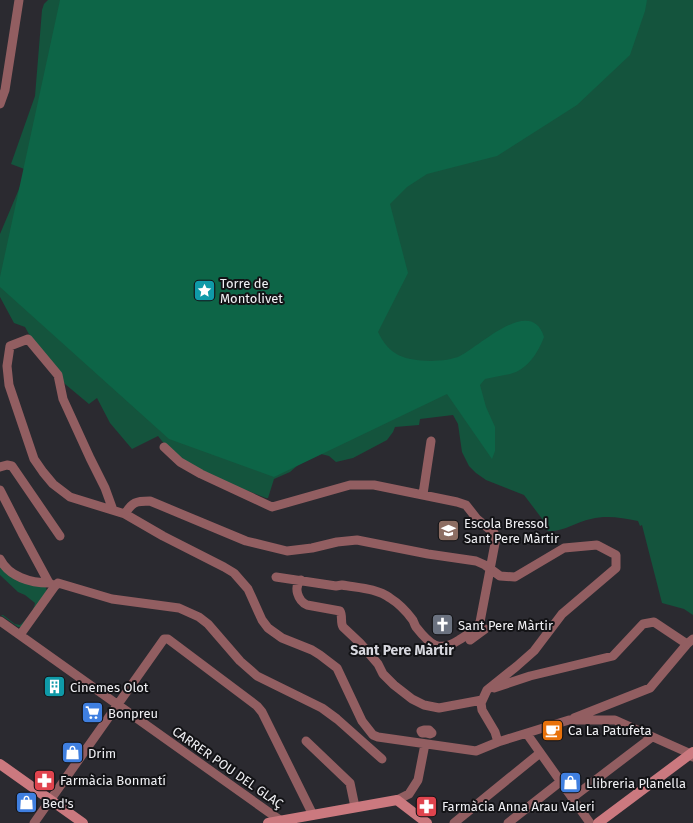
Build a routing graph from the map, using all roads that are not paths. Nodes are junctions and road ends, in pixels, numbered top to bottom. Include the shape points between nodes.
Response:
1 (18, 0) edge
2 (0, 104) edge
3 (431, 441) dead end
4 (164, 447) dead end
5 (0, 467) edge
6 (0, 490) edge
7 (423, 494) junction
8 (113, 510) junction
9 (125, 514) junction
10 (60, 536) dead end
11 (0, 559) edge
12 (490, 569) junction
13 (276, 577) dead end
14 (301, 580) junction
15 (52, 584) junction
16 (0, 621) edge
17 (485, 629) dead end
18 (20, 636) junction
19 (690, 641) edge
20 (452, 645) junction
21 (487, 690) junction
22 (482, 700) junction
23 (117, 704) junction
24 (568, 720) junction
25 (527, 734) junction
26 (378, 737) junction
27 (652, 737) junction
28 (306, 740) dead end
29 (498, 742) junction
30 (425, 744) junction
31 (369, 748) junction
32 (540, 753) junction
33 (692, 754) edge
34 (382, 759) dead end
35 (0, 764) edge
36 (560, 782) junction
37 (572, 798) junction
38 (51, 800) junction
39 (397, 800) junction
40 (355, 807) junction
41 (313, 815) junction
42 (282, 822) edge
43 (34, 823) edge
44 (83, 823) edge
45 (268, 823) edge
46 (427, 823) edge
47 (454, 823) edge
48 (508, 823) edge
49 (590, 823) edge
50 (598, 823) edge

1 - 2 street via 5,90
3 - 7 street
4 - 7 street via 180,462 201,474 272,507 350,485 374,485
5 - 10 street via 12,466
6 - 15 street
7 - 12 street via 466,505 477,519 494,533 496,538
8 - 8 street via 63,399 58,375 28,339 10,346 7,376 34,459 53,484 68,496
8 - 9 street
9 - 12 street via 130,505 150,501 246,541 287,551 357,540 476,561
9 - 26 street via 224,566 239,578 248,589 268,628 282,638 320,655 337,668 362,721
11 - 15 street via 7,569 17,576
12 - 20 street via 479,624
12 - 21 street via 500,576 515,577 564,548 597,545 616,555 616,568 562,614 534,651
13 - 14 street
14 - 20 street via 379,592 398,604 433,645
14 - 22 street via 296,590 303,602 340,611 343,627 378,664 388,680 412,699 426,706 439,708
15 - 18 street
15 - 31 street via 61,583 112,600 179,608 195,615 204,620 240,661 257,676 322,708
16 - 18 street, CARRER POU DEL GLAÇ
17 - 20 street via 465,643
18 - 23 street, CARRER POU DEL GLAÇ
19 - 21 street via 654,622 643,624 613,656 530,676
19 - 24 street via 650,688
21 - 22 street
22 - 29 street via 482,710
23 - 38 street
23 - 41 street via 164,639 168,639 262,712
23 - 42 street, CARRER POU DEL GLAÇ
24 - 25 street
24 - 27 street via 614,720
25 - 29 street
25 - 32 street
26 - 30 street
26 - 31 street
27 - 33 street
27 - 37 street
28 - 40 street via 350,783
29 - 30 street via 476,751
30 - 39 street via 418,780 409,794
31 - 34 street
32 - 36 street
32 - 47 street
33 - 50 street
35 - 38 street
36 - 37 street
36 - 48 street
37 - 49 street
38 - 43 street
38 - 44 street
39 - 40 street
39 - 46 street
40 - 41 street
41 - 42 street
42 - 45 street

